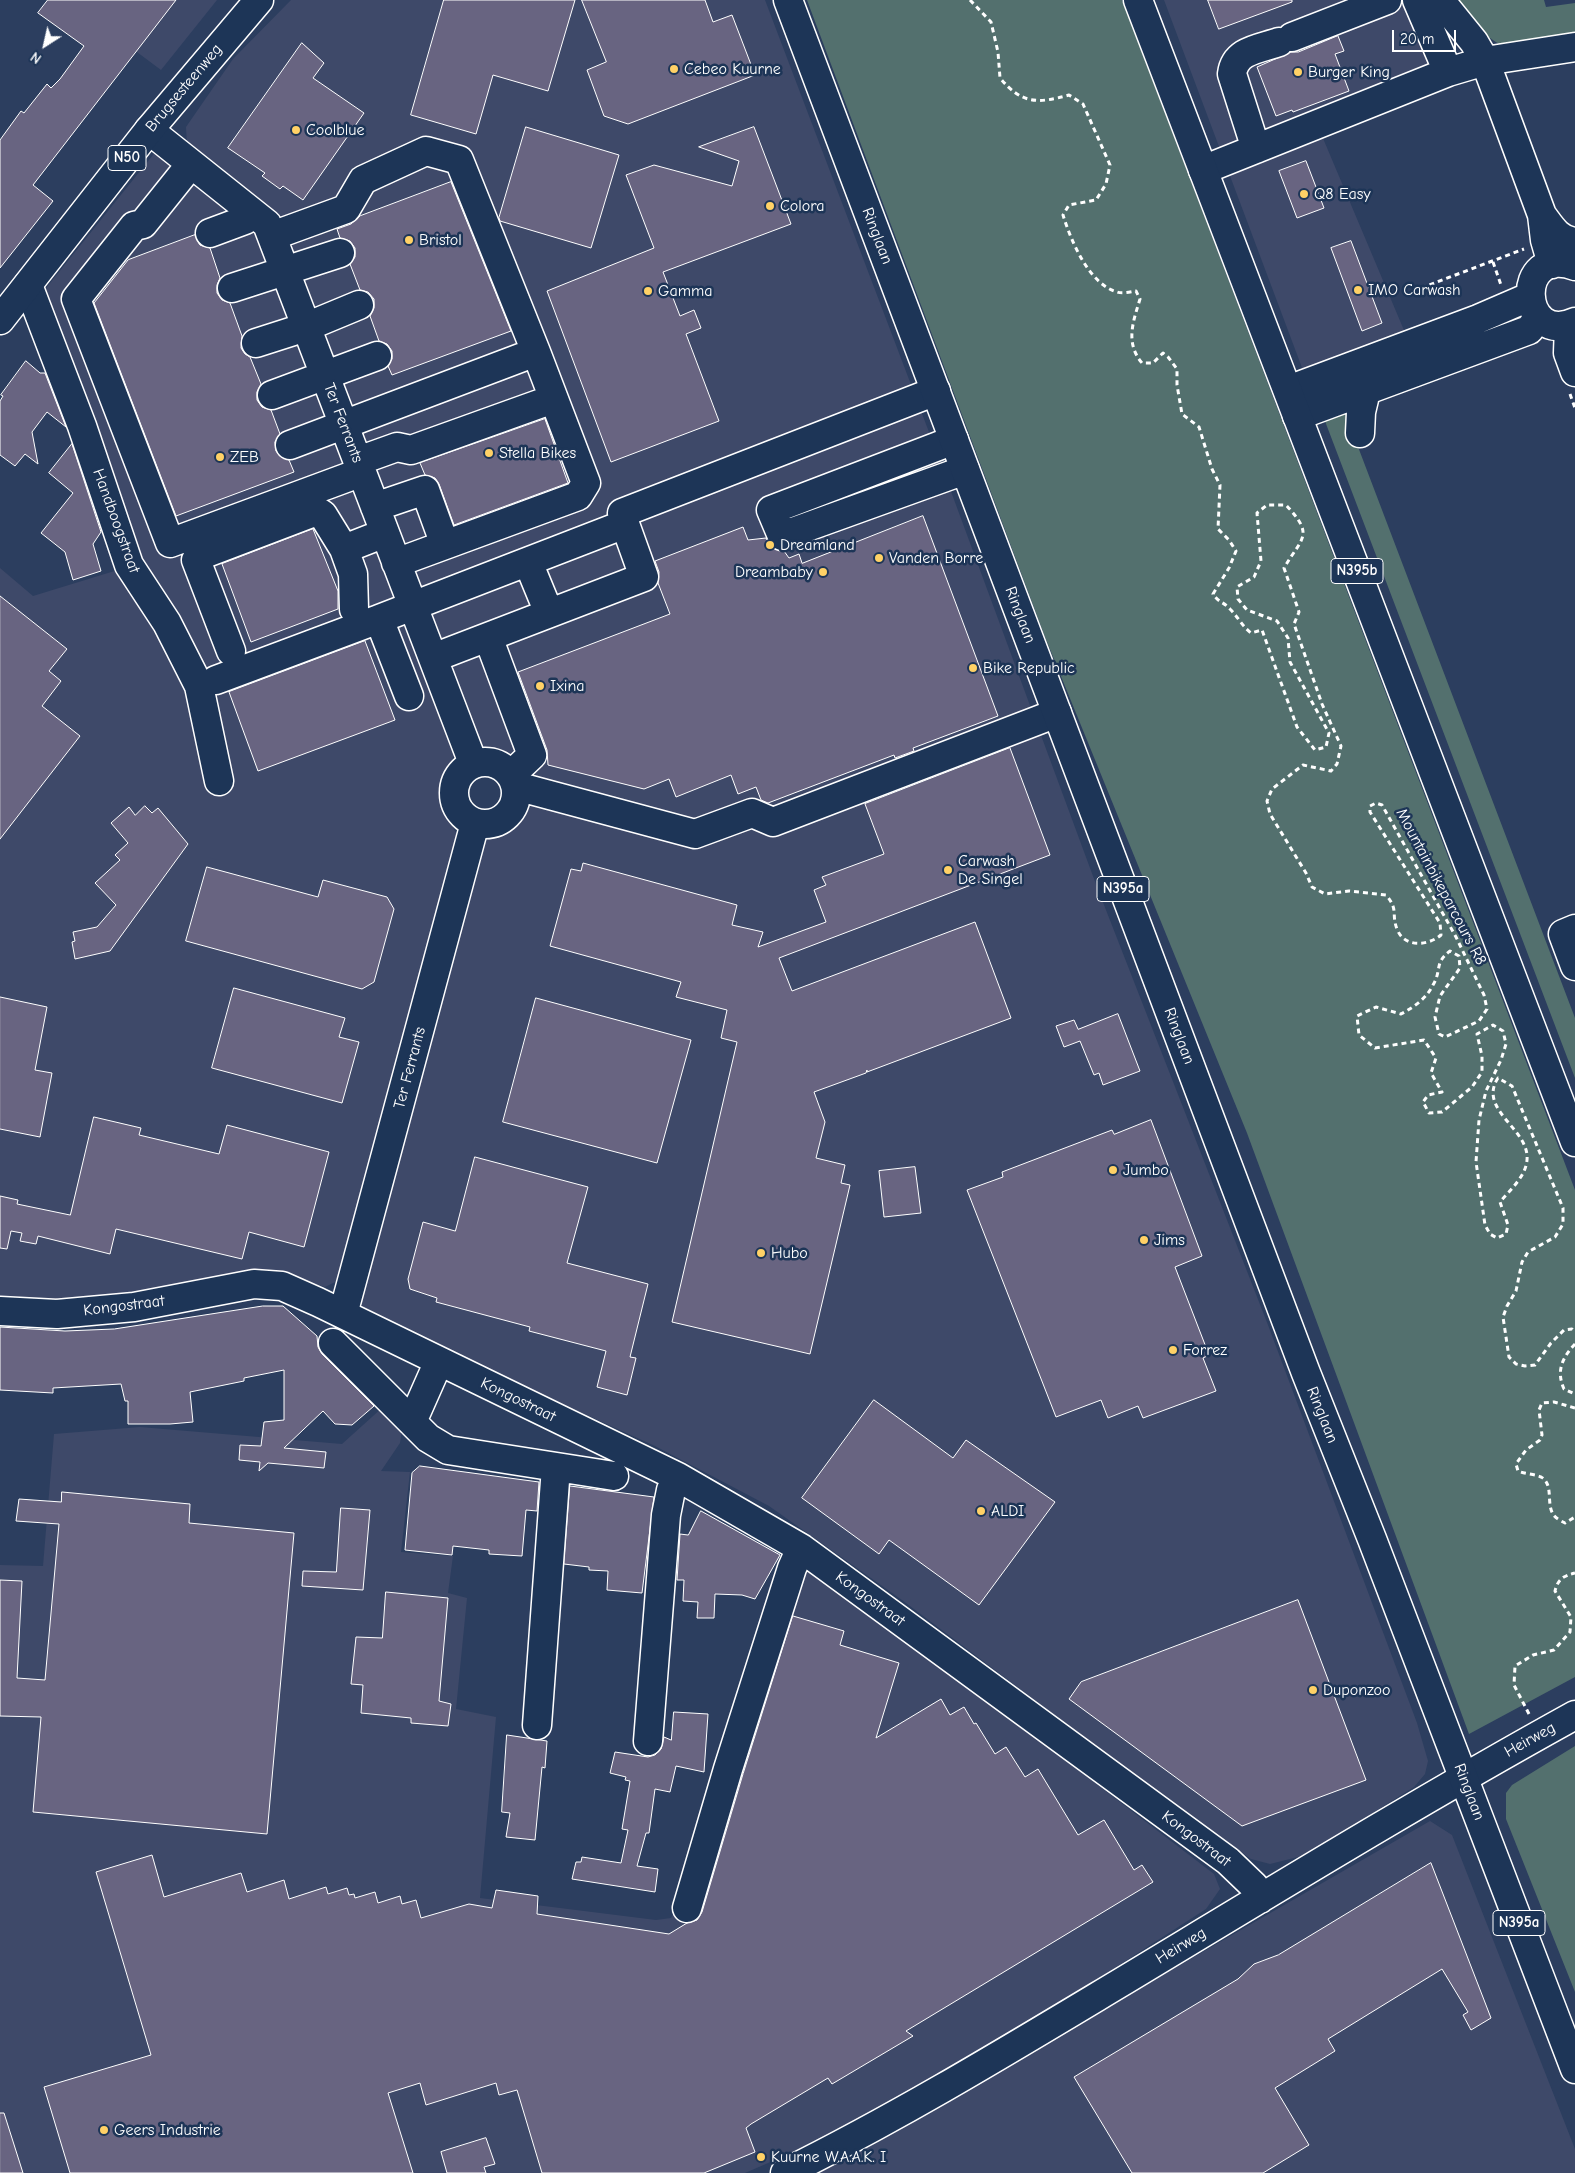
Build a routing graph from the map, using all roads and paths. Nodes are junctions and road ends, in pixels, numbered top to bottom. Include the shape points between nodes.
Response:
1 (259, 0) edge
2 (788, 0) edge
3 (970, 0) edge
4 (1138, 0) edge
5 (1387, 0) edge
6 (1417, 0) edge
7 (1440, 0) edge
8 (1575, 46) edge
9 (1486, 61) junction
10 (1448, 72) junction
11 (149, 130) junction
12 (1256, 149) junction
13 (192, 164) junction
14 (1203, 170) junction
15 (250, 210) junction
16 (210, 233) dead end
17 (272, 236) junction
18 (1575, 242) edge
19 (1554, 246) edge
20 (340, 253) dead end
21 (285, 270) junction
22 (28, 285) junction
23 (232, 288) dead end
24 (1422, 288) dead end
25 (359, 305) dead end
26 (1532, 314) junction
27 (0, 320) edge
28 (1572, 323) edge
29 (306, 327) junction
30 (256, 343) dead end
31 (536, 352) junction
32 (377, 356) dead end
33 (1575, 372) edge
34 (325, 377) junction
35 (1288, 390) junction
36 (936, 391) junction
37 (1366, 391) junction
38 (272, 395) dead end
39 (553, 399) junction
40 (1298, 416) junction
41 (343, 424) junction
42 (1360, 433) dead end
43 (954, 440) junction
44 (290, 444) dead end
45 (360, 466) junction
46 (965, 470) junction
47 (375, 507) junction
48 (626, 524) junction
49 (385, 533) junction
50 (445, 545) junction
51 (344, 549) junction
52 (528, 562) junction
53 (396, 563) junction
54 (413, 607) junction
55 (549, 613) junction
56 (367, 614) junction
57 (488, 637) junction
58 (231, 651) dead end
59 (433, 658) junction
60 (216, 680) dead end
61 (409, 696) dead end
62 (1057, 713) junction
63 (473, 763) junction
64 (513, 780) junction
65 (219, 781) dead end
66 (475, 823) junction
67 (1569, 932) edge
68 (1575, 966) edge
69 (1575, 1142) edge
70 (0, 1311) edge
71 (341, 1313) junction
72 (1575, 1332) edge
73 (332, 1342) dead end
74 (1575, 1344) edge
75 (439, 1361) junction
76 (1575, 1394) edge
77 (1575, 1408) edge
78 (412, 1422) junction
79 (556, 1467) junction
80 (614, 1476) dead end
81 (678, 1477) junction
82 (1575, 1517) edge
83 (801, 1548) junction
84 (1575, 1573) edge
85 (1575, 1715) edge
86 (537, 1725) dead end
87 (1540, 1734) junction
88 (648, 1741) dead end
89 (1463, 1777) junction
90 (1260, 1899) junction
91 (687, 1908) dead end
92 (1575, 2070) edge
93 (785, 2173) edge

1 - 11 street, Brugsesteenweg / N50
2 - 36 street, Ringlaan / N395a
3 - 72 path, Mountainbikeparcours R8 via 991,22 1000,78 1019,97 1046,102 1069,96 1082,104 1110,165 1106,184 1096,200 1069,205 1063,215 1070,239 1099,283 1118,293 1136,291 1140,299 1132,327 1133,353 1142,363 1153,363 1163,353 1177,369 1182,414 1199,426 1220,484 1218,530 1236,551 1213,594 1251,633 1262,630 1297,727 1315,750 1326,747 1329,733 1290,662 1288,638 1276,620 1247,610 1238,599 1237,587 1254,577 1261,561 1257,513 1267,505 1286,506 1304,529 1302,539 1284,568 1299,612 1294,624 1322,704 1341,746 1337,764 1331,771 1303,765 1272,789 1267,801 1270,814 1312,887 1324,894 1386,895 1393,903 1397,928 1403,937 1414,943 1434,941 1441,935 1440,923 1370,812 1370,806 1382,805 1456,937 1484,995 1487,1009 1479,1021 1445,1037 1439,1034 1435,1017 1440,996 1460,968 1459,956 1450,951 1440,958 1433,985 1417,1006 1401,1014 1376,1006 1357,1016 1359,1034 1375,1048 1424,1040 1436,1058 1431,1073 1442,1092 1428,1095 1423,1102 1428,1113 1442,1112 1472,1087 1482,1072 1477,1034 1493,1025 1503,1031 1506,1044 1486,1091 1479,1120 1476,1162 1485,1225 1497,1238 1506,1234 1508,1225 1500,1202 1519,1180 1528,1159 1523,1142 1499,1111 1492,1094 1498,1078 1512,1086 1524,1111 1562,1208 1563,1224 1554,1237 1528,1252 1522,1262 1516,1291 1503,1317 1509,1357 1516,1364 1535,1364 1564,1330
4 - 14 street, N395b
5 - 12 street via 1240,56 1232,74
6 - 10 street
7 - 9 street
8 - 9 street
9 - 10 street
9 - 19 street
10 - 12 street
11 - 13 street, Ter Ferrants
11 - 22 street, Brugsesteenweg / N50
12 - 14 street
13 - 15 street, Ter Ferrants
13 - 45 street via 143,224 134,226 76,299 170,543
14 - 35 street, N395b
15 - 16 street via 245,220
15 - 17 street, Ter Ferrants via 267,224
17 - 21 street, Ter Ferrants
17 - 31 street via 346,209 362,180 426,151 459,160
18 - 19 street via 1558,235
19 - 24 path
19 - 26 street via 1530,286
20 - 21 street
21 - 23 street
21 - 29 street, Ter Ferrants
22 - 27 street, Brugsesteenweg / N50
22 - 65 street, Handboogstraat via 130,565 167,623 199,686
25 - 29 street
26 - 28 street via 1558,326
26 - 35 street via 1478,319
26 - 37 street
28 - 33 street via 1568,353
29 - 30 street
29 - 34 street, Ter Ferrants
31 - 39 street
31 - 41 street
32 - 34 street
34 - 38 street
34 - 41 street, Ter Ferrants
35 - 40 street, N395b
36 - 43 street, Ringlaan / N395a
36 - 48 street via 622,513
37 - 40 street
37 - 42 street
39 - 45 street via 412,450 397,448
39 - 50 street via 586,483 578,496
40 - 69 street, N395b
41 - 44 street
41 - 45 street, Ter Ferrants
43 - 46 street, Ringlaan / N395a
43 - 46 street via 771,510 782,536
45 - 47 street, Ter Ferrants
46 - 62 street, Ringlaan / N395a
47 - 49 street, Ter Ferrants
47 - 50 street via 425,490
48 - 52 street
48 - 55 street via 644,577
49 - 51 street
49 - 53 street, Ter Ferrants
50 - 53 street
51 - 56 street
51 - 58 street via 323,514 317,511 204,554 196,560
52 - 54 street
52 - 55 street
53 - 54 street, Ter Ferrants
54 - 56 street
54 - 59 street, Ter Ferrants
55 - 57 street
56 - 60 street
56 - 61 street
57 - 59 street
57 - 64 street via 532,755
59 - 63 street, Ter Ferrants
62 - 64 street via 773,822 752,813 694,834
62 - 89 street, Ringlaan / N395a via 1306,1373
63 - 64 street via 489,761 500,765
63 - 66 street via 460,773 453,795 462,815
64 - 66 street via 516,796 506,816 486,825
66 - 71 street, Ter Ferrants via 403,1097
67 - 68 street
70 - 71 street, Kongostraat via 57,1314 134,1306 254,1284 282,1286
71 - 75 street, Kongostraat
73 - 78 street
74 - 76 path via 1560,1366 1560,1380 1564,1389
75 - 78 street
75 - 81 street, Kongostraat
77 - 82 path via 1554,1402 1542,1403 1540,1440 1526,1450 1516,1464 1518,1471 1542,1478 1550,1493 1549,1505 1553,1515 1565,1523
78 - 79 street via 428,1438 448,1450
79 - 80 street
79 - 86 street
81 - 83 street, Kongostraat
81 - 88 street via 671,1490 666,1515
83 - 90 street, Kongostraat via 1228,1861 1254,1886
83 - 91 street via 728,1769
84 - 87 path via 1563,1576 1555,1591 1571,1617 1570,1632 1554,1650 1515,1666 1514,1685
85 - 87 street, Heirweg
87 - 89 street, Heirweg
89 - 90 street, Heirweg
89 - 92 street, Ringlaan / N395a
90 - 93 street, Heirweg via 950,2084

